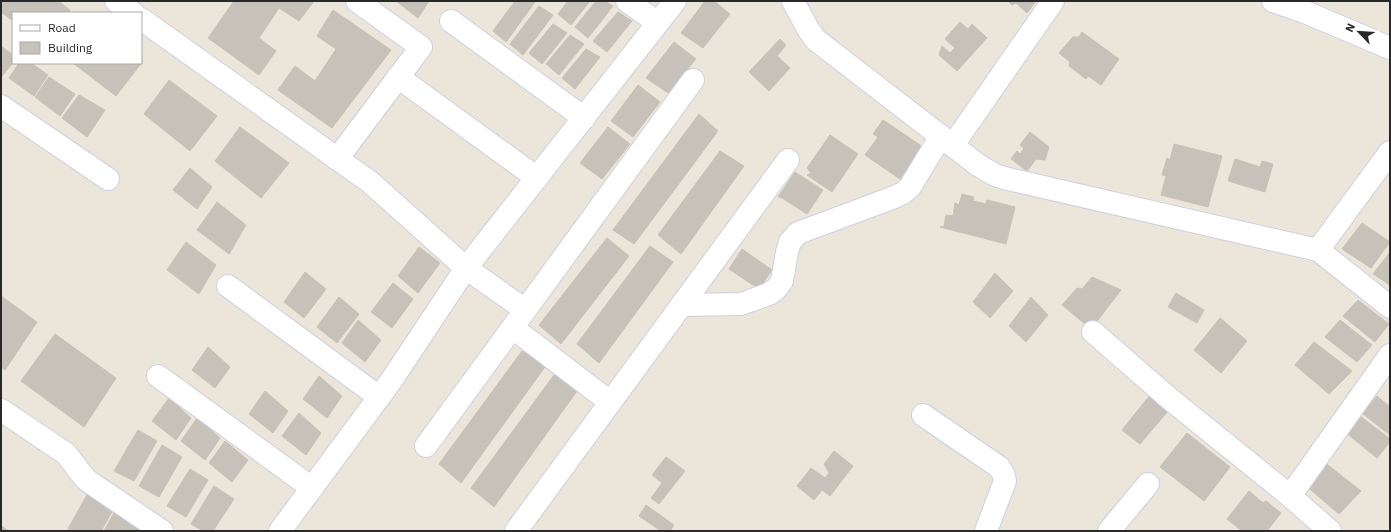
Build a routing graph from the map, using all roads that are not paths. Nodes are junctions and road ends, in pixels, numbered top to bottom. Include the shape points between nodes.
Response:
1 (116, 1) edge
2 (357, 1) edge
3 (627, 1) edge
4 (675, 1) edge
5 (793, 1) edge
6 (1053, 1) edge
7 (1273, 1) edge
8 (131, 12) edge
9 (142, 20) edge
10 (451, 21) dead end
11 (658, 23) junction
12 (1390, 48) edge
13 (398, 76) junction
14 (693, 80) dead end
15 (1, 106) edge
16 (584, 118) junction
17 (947, 141) junction
18 (337, 159) junction
19 (788, 160) dead end
20 (1386, 164) edge
21 (537, 178) junction
22 (108, 180) dead end
23 (1318, 250) junction
24 (466, 268) junction
25 (228, 286) dead end
26 (682, 305) junction
27 (1390, 307) edge
28 (519, 319) junction
29 (1094, 332) dead end
30 (1390, 356) edge
31 (158, 376) dead end
32 (379, 398) junction
33 (610, 402) junction
34 (1, 410) edge
35 (923, 415) dead end
36 (426, 446) dead end
37 (1148, 484) dead end
38 (312, 488) junction
39 (1290, 496) junction
40 (162, 531) edge
41 (280, 531) edge
42 (516, 531) edge
43 (986, 531) edge
44 (1109, 531) edge
45 (1330, 531) edge

1 - 8 street
2 - 13 street via 421,47
3 - 11 street
4 - 11 street
5 - 17 street via 816,40
6 - 17 street
7 - 12 street
9 - 18 street
10 - 16 street
11 - 16 street
13 - 18 street
13 - 21 street
14 - 28 street
15 - 22 street
16 - 21 street
17 - 23 street via 978,165 1008,179
17 - 26 street via 903,193 798,233 790,242 782,281 769,294 741,304
18 - 24 street via 370,182
19 - 26 street
20 - 23 street
21 - 24 street
23 - 27 street
24 - 28 street
24 - 32 street
25 - 32 street
26 - 33 street
28 - 33 street
28 - 36 street
29 - 39 street via 1170,399
30 - 39 street
31 - 38 street
32 - 38 street
33 - 42 street
34 - 40 street via 65,453 88,481
35 - 43 street via 999,467 1003,473 1005,481
37 - 44 street
38 - 41 street
39 - 45 street

